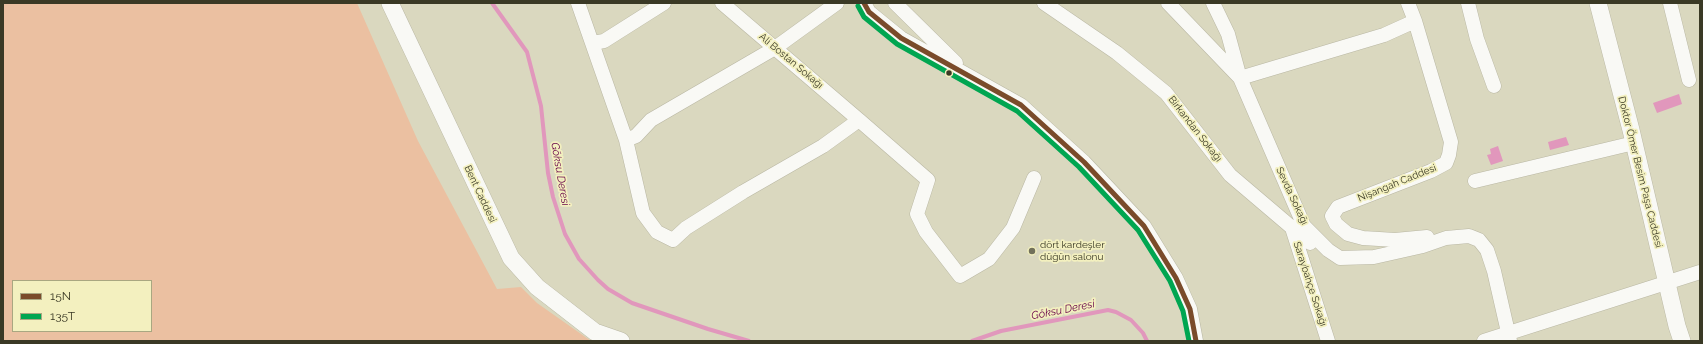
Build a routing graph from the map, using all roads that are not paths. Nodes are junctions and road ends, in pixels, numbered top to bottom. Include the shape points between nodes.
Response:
1 (390, 3) edge
2 (578, 3) edge
3 (664, 3) edge
4 (722, 3) edge
5 (837, 3) edge
6 (864, 3) edge
7 (895, 3) edge
8 (1044, 3) edge
9 (1168, 3) edge
10 (1213, 3) edge
11 (1408, 3) edge
12 (1468, 3) edge
13 (1598, 3) edge
14 (1670, 3) edge
15 (1415, 21) junction
16 (593, 43) junction
17 (775, 48) junction
18 (973, 78) junction
19 (1240, 78) junction
20 (1689, 80) dead end
21 (1494, 86) dead end
22 (859, 120) junction
23 (626, 140) junction
24 (1634, 143) junction
25 (1034, 178) dead end
26 (1475, 181) dead end
27 (1292, 227) junction
28 (1467, 236) junction
29 (1340, 258) junction
30 (1700, 272) edge
31 (1667, 282) junction
32 (1509, 337) edge
33 (621, 341) edge
34 (1196, 341) edge
35 (1328, 341) edge
36 (1484, 341) edge
37 (1682, 341) edge

1 - 33 street, Bent Caddesi via 511,258 537,287 595,332
2 - 16 street
3 - 16 street via 604,41
4 - 17 street, Ali Bostan Sokağı
5 - 17 street
6 - 18 street via 869,12 901,38
7 - 18 street
8 - 27 street, Birkandan Sokağı via 1117,53 1166,93 1230,175
9 - 19 street
10 - 19 street, Sevda Sokaḡı via 1228,34
11 - 15 street, Nişangah Caddesi
12 - 21 street via 1477,39
13 - 24 street, Doktor Ömer Besim Paşa Caddesi
14 - 20 street
15 - 19 street via 1384,35
15 - 28 street, Nişangah Caddesi via 1451,142 1446,163 1338,207 1332,216 1336,224 1348,234 1363,238 1395,240 1448,233 1461,233
16 - 23 street
17 - 22 street, Ali Bostan Sokağı
17 - 23 street via 652,120 636,136
18 - 34 street via 1021,105 1084,162 1144,226 1176,278 1190,309
19 - 29 street, Sevda Sokaḡı via 1304,226
22 - 23 street via 823,146 686,228 673,240 657,232 643,213
22 - 25 street, Ali Bostan Sokağı via 928,180 917,214 926,232 960,276 989,259 1012,228
24 - 26 street
24 - 31 street, Doktor Ömer Besim Paşa Caddesi
27 - 29 street, Birkandan Sokağı via 1325,255
27 - 35 street, Saraybahçe Sokağı
28 - 29 street via 1446,238 1374,257
28 - 32 street via 1479,240 1487,250
30 - 31 street
31 - 32 street
31 - 37 street, Doktor Ömer Besim Paşa Caddesi
32 - 36 street

